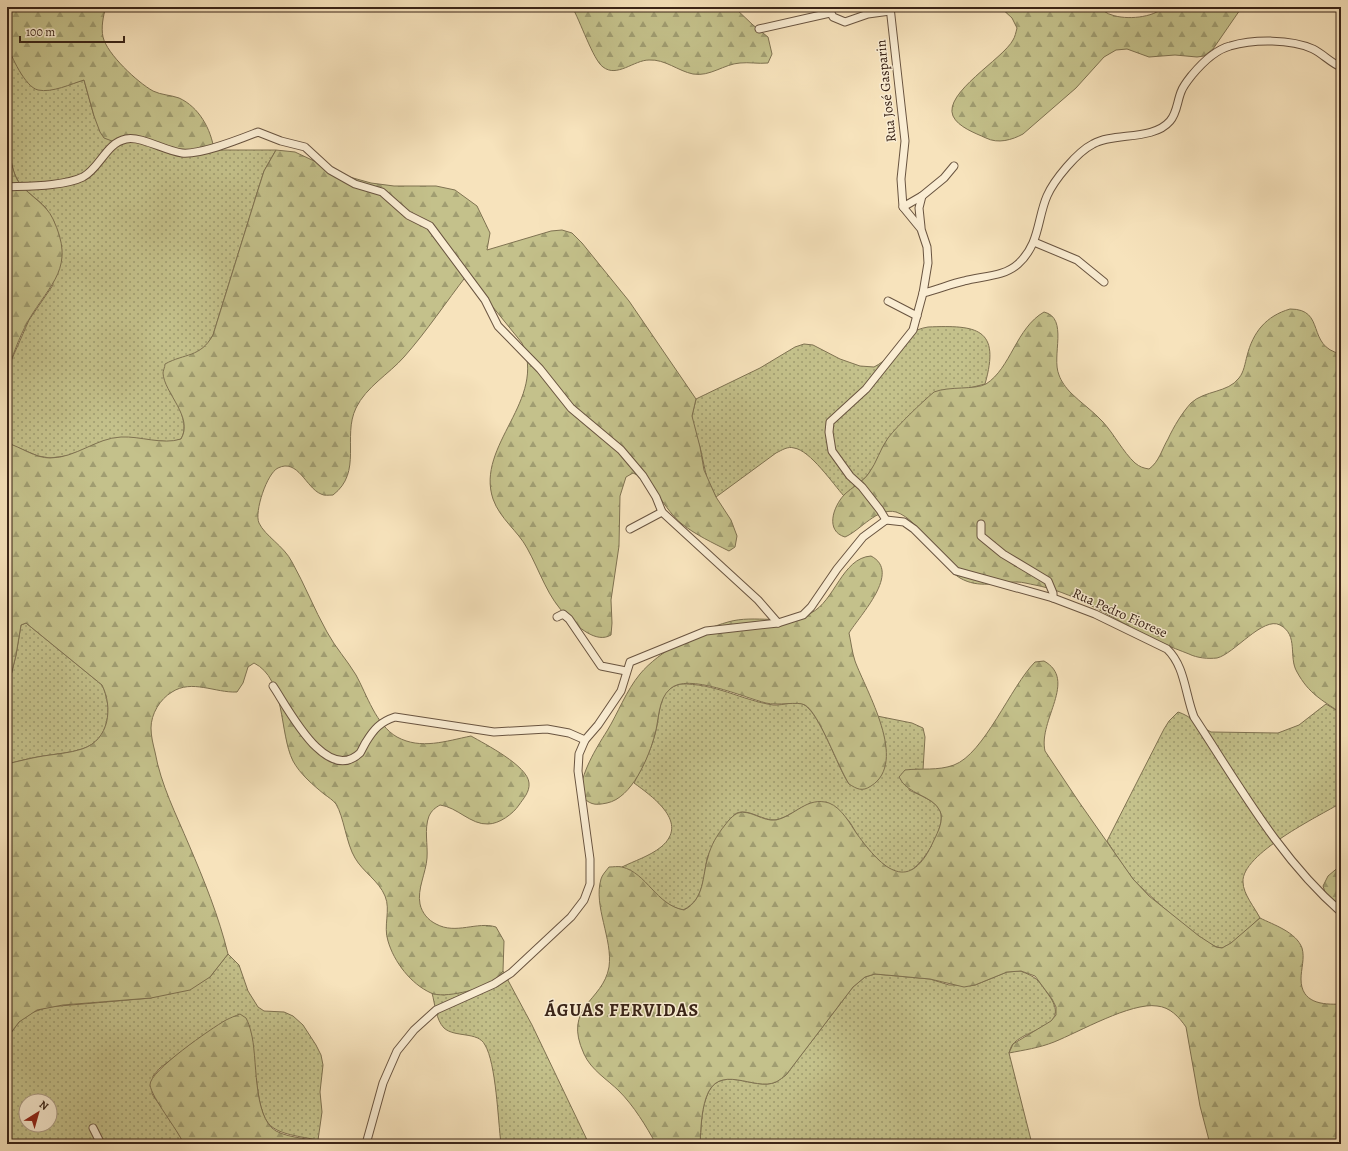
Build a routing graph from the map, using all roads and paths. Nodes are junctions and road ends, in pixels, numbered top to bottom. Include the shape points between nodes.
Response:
1 (890, 9) edge
2 (829, 10) edge
3 (759, 29) dead end
4 (1341, 67) edge
5 (954, 166) dead end
6 (7, 187) edge
7 (922, 196) junction
8 (903, 207) junction
9 (921, 229) junction
10 (1034, 242) junction
11 (1104, 282) dead end
12 (923, 293) junction
13 (888, 301) dead end
14 (917, 316) junction
15 (662, 512) junction
16 (886, 520) junction
17 (981, 524) dead end
18 (630, 529) dead end
19 (1053, 598) junction
20 (557, 617) dead end
21 (778, 623) junction
22 (626, 671) junction
23 (273, 686) dead end
24 (585, 740) junction
25 (1341, 912) edge
26 (93, 1128) dead end
27 (101, 1144) edge
28 (366, 1144) edge

1 - 2 street via 845,22 833,17
1 - 8 street, Rua José Gasparin via 905,141 901,179
2 - 3 street
4 - 10 street via 1314,50 1288,41 1230,46 1206,59 1181,91 1170,121 1140,134 1093,144 1055,181 1047,197
5 - 7 street via 940,182
6 - 15 street via 59,183 83,177 115,143 127,139 181,153 195,153 258,132 305,147 330,170 355,184 382,192 408,215 430,226 484,300 498,326 540,369 571,408 621,450 643,476
7 - 8 street
7 - 9 street via 919,208
8 - 9 street
9 - 12 street via 927,247 928,263
10 - 11 street via 1077,260
10 - 12 street via 1018,265 1006,272
12 - 14 street
13 - 14 street
14 - 16 street via 913,330 866,389 830,422 832,451
15 - 18 street
15 - 21 street via 758,600
16 - 19 street, Rua Pedro Fiorese via 904,522 914,529 956,571
16 - 21 street via 863,537 803,615
17 - 19 street via 981,536 1003,554 1048,581
19 - 25 street, Rua Pedro Fiorese via 1101,617 1167,649 1175,656 1180,665 1187,699 1194,717 1276,842 1322,895
20 - 22 street via 563,614 569,619 601,666
21 - 22 street via 706,631 630,662
22 - 24 street via 621,691 603,719
23 - 24 street via 308,739 320,753 334,760 346,761 360,752 374,729 382,722 395,717 494,732 547,729
24 - 28 street via 579,754 578,771 590,859 590,884 584,900 571,917 511,973 494,984 436,1010 414,1030 397,1051 383,1084
26 - 27 street

